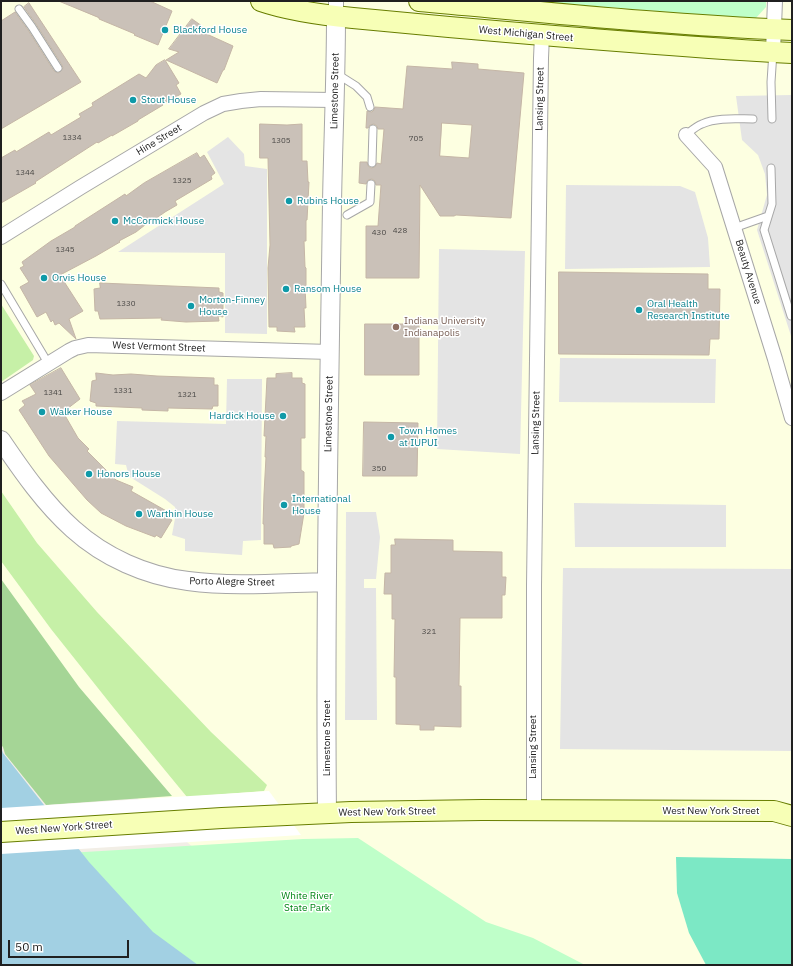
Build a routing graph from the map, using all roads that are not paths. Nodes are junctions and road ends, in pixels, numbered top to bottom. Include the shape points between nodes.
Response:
1 (261, 1) edge
2 (419, 1) edge
3 (775, 1) edge
4 (336, 9) edge
5 (19, 10) dead end
6 (783, 30) edge
7 (542, 35) junction
8 (782, 53) edge
9 (58, 68) dead end
10 (335, 73) junction
11 (334, 100) junction
12 (370, 106) dead end
13 (753, 119) dead end
14 (772, 119) dead end
15 (373, 128) dead end
16 (686, 135) joint
17 (372, 163) dead end
18 (771, 168) dead end
19 (371, 184) dead end
20 (347, 215) dead end
21 (768, 216) junction
22 (734, 228) junction
23 (1, 237) edge
24 (1, 284) edge
25 (791, 316) edge
26 (330, 352) junction
27 (48, 363) junction
28 (786, 377) edge
29 (1, 393) edge
30 (792, 418) edge
31 (1, 440) edge
32 (327, 582) junction
33 (534, 811) junction
34 (786, 811) edge
35 (327, 813) junction
36 (1, 832) edge

1 - 4 main road, West Michigan Street via 302,12
2 - 6 main road via 627,20
3 - 6 street
4 - 7 main road, West Michigan Street
4 - 10 street, Limestone Street
5 - 9 lane
6 - 8 street
7 - 8 main road, West Michigan Street
7 - 33 street, Lansing Street via 534,585
8 - 14 lane via 771,82
10 - 11 street, Limestone Street
10 - 12 lane via 356,86 367,97
11 - 23 street, Hine Street via 261,99 232,102 215,108
11 - 26 street, Limestone Street
13 - 16 lane via 710,121
15 - 17 lane
16 - 22 street, Beauty Avenue via 715,167
18 - 21 lane via 772,204
19 - 20 lane via 370,202
21 - 22 lane
21 - 25 lane via 764,230
22 - 28 street, Beauty Avenue
24 - 27 lane
26 - 27 street, West Vermont Street via 93,345 69,350
26 - 32 street, Limestone Street
27 - 29 street, West Vermont Street
28 - 30 street, Beauty Avenue
31 - 32 street, Porto Alegre Street via 52,508 74,530 114,558 141,570 194,582 216,584
32 - 35 street, Limestone Street
33 - 34 main road, West New York Street
33 - 35 main road, West New York Street
35 - 36 main road, West New York Street

